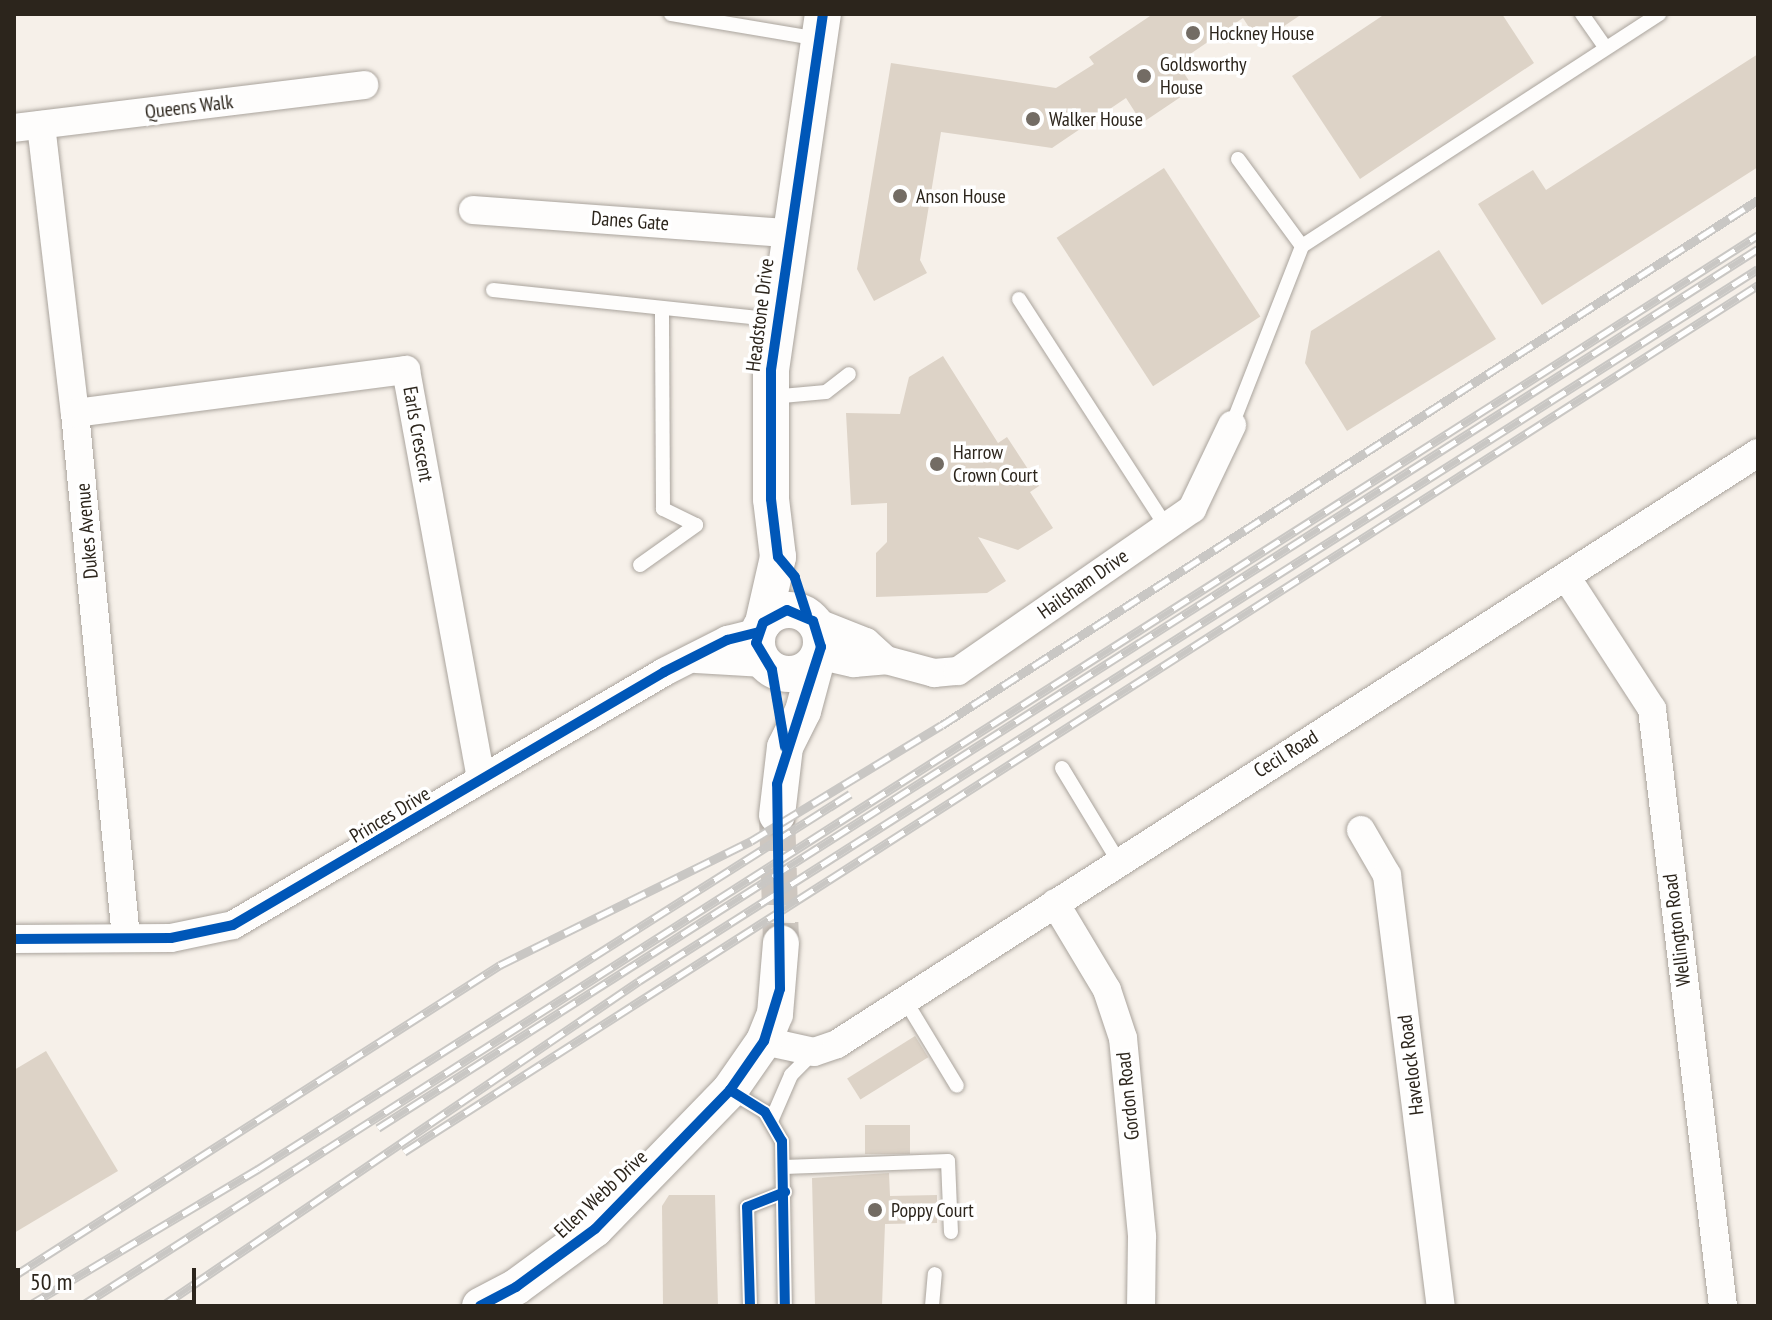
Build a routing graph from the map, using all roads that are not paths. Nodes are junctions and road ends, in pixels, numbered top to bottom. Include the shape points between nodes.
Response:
1 (671, 14) edge
2 (1582, 14) edge
3 (1659, 14) edge
4 (821, 26) edge
5 (1605, 47) junction
6 (364, 85) dead end
7 (28, 126) edge
8 (1238, 159) dead end
9 (473, 210) dead end
10 (788, 233) junction
11 (1302, 246) junction
12 (493, 290) dead end
13 (1019, 299) dead end
14 (662, 309) junction
15 (777, 320) junction
16 (849, 374) dead end
17 (770, 397) junction
18 (75, 413) junction
19 (1232, 425) joint
20 (1758, 453) edge
21 (1166, 526) junction
22 (778, 557) junction
23 (640, 565) dead end
24 (1567, 578) junction
25 (814, 637) junction
26 (764, 647) junction
27 (785, 747) junction
28 (1062, 768) dead end
29 (481, 779) junction
30 (777, 815) tunnel mouth
31 (1361, 830) dead end
32 (1119, 862) junction
33 (1055, 903) junction
34 (126, 938) junction
35 (14, 939) edge
36 (781, 943) tunnel mouth
37 (905, 1000) junction
38 (764, 1041) junction
39 (814, 1052) junction
40 (957, 1086) dead end
41 (730, 1090) junction
42 (772, 1119) junction
43 (784, 1167) junction
44 (785, 1192) junction
45 (951, 1232) dead end
46 (935, 1274) dead end
47 (480, 1306) edge
48 (750, 1306) edge
49 (785, 1306) edge
50 (932, 1306) edge
51 (1141, 1306) edge
52 (1441, 1306) edge
53 (1723, 1306) edge

1 - 4 lane
2 - 5 lane
3 - 5 lane
4 - 10 street, Headstone Drive
5 - 11 lane
6 - 7 street, Queens Walk
7 - 18 street, Dukes Avenue
8 - 11 lane
9 - 10 street, Danes Gate
10 - 15 street, Headstone Drive
11 - 19 lane
12 - 14 lane
13 - 21 lane
14 - 15 lane
14 - 23 lane via 663,509 696,525
15 - 17 street, Headstone Drive
16 - 17 lane via 826,392
17 - 22 street, Headstone Drive via 771,499
18 - 29 street, Earls Crescent via 406,370
18 - 34 street, Dukes Avenue
19 - 21 street, Hailsham Drive via 1192,509
20 - 24 street, Cecil Road
21 - 25 street, Hailsham Drive via 958,671 934,673 886,660 866,642
22 - 25 street, Headstone Drive via 795,577
22 - 26 street, Headstone Drive
24 - 32 street, Cecil Road
24 - 53 street, Wellington Road via 1652,709
25 - 26 street via 787,610
25 - 26 street via 802,672
25 - 27 street, Headstone Drive via 803,711
26 - 27 street, Headstone Drive
26 - 29 street, Princes Drive via 727,640
27 - 30 street, Headstone Drive
28 - 32 lane
29 - 34 street, Princes Drive via 233,925 171,938
31 - 52 street, Havelock Road via 1387,875
32 - 33 street, Cecil Road
33 - 37 street, Cecil Road
33 - 51 street, Gordon Road via 1107,990 1123,1038 1142,1237
34 - 35 street, Princes Drive
36 - 38 street via 780,989
37 - 39 street, Cecil Road via 837,1044
37 - 40 lane
38 - 39 street
38 - 41 street
39 - 42 lane, Cecil Road via 791,1075
41 - 42 lane
41 - 47 street, Ellen Webb Drive via 595,1229 516,1287
42 - 43 lane via 782,1141
43 - 44 lane
43 - 45 lane via 948,1161
44 - 48 lane via 747,1207
44 - 49 lane
46 - 50 lane

